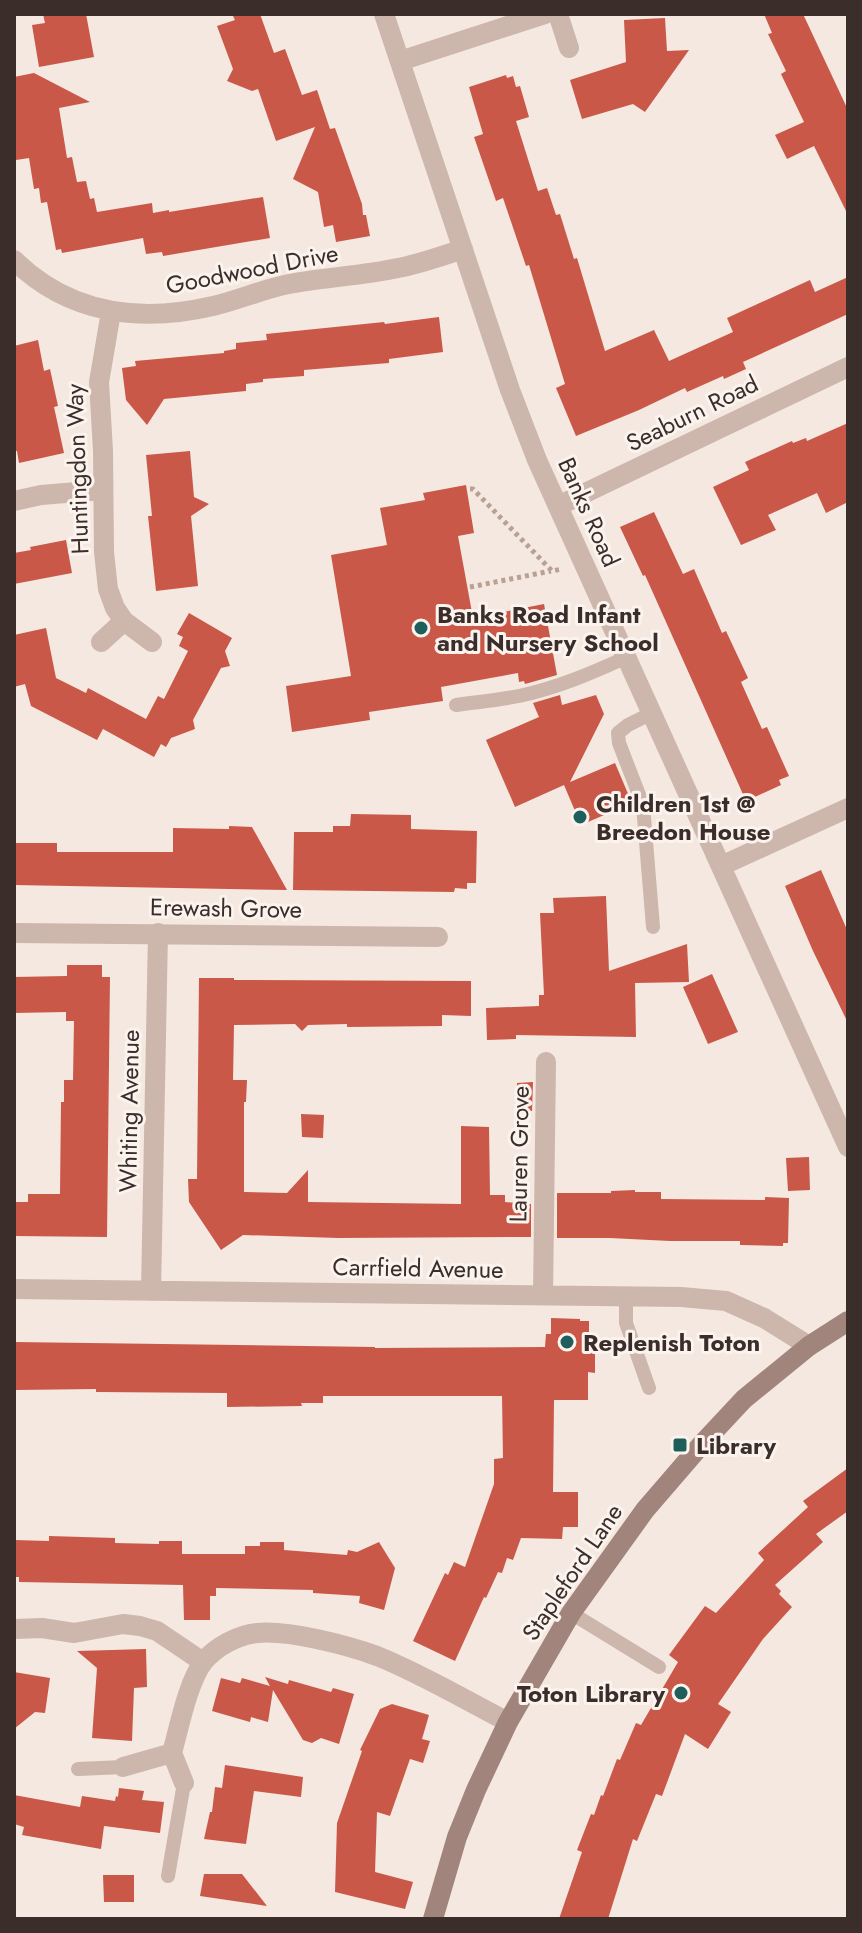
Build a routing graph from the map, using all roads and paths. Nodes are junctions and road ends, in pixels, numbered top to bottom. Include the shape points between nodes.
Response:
1 (384, 14) edge
2 (545, 14) edge
3 (558, 14) edge
4 (569, 48) dead end
5 (400, 61) junction
6 (463, 249) junction
7 (14, 260) edge
8 (111, 312) junction
9 (848, 367) edge
10 (470, 489) dead end
11 (102, 490) junction
12 (14, 501) edge
13 (558, 506) junction
14 (583, 562) junction
15 (552, 571) junction
16 (470, 587) dead end
17 (124, 621) junction
18 (101, 642) dead end
19 (152, 642) dead end
20 (627, 657) junction
21 (456, 705) dead end
22 (652, 713) junction
23 (848, 808) edge
24 (721, 866) junction
25 (653, 927) dead end
26 (14, 933) edge
27 (158, 933) junction
28 (438, 937) dead end
29 (546, 1062) dead end
30 (848, 1147) edge
31 (14, 1289) edge
32 (151, 1291) junction
33 (543, 1295) junction
34 (626, 1296) junction
35 (848, 1321) edge
36 (809, 1346) junction
37 (649, 1388) dead end
38 (571, 1613) junction
39 (14, 1629) edge
40 (203, 1662) junction
41 (659, 1667) dead end
42 (508, 1722) junction
43 (172, 1753) junction
44 (123, 1767) joint
45 (78, 1769) dead end
46 (184, 1783) joint
47 (168, 1876) dead end
48 (433, 1919) edge

1 - 5 street, Banks Road
2 - 5 street
3 - 4 street
5 - 6 street, Banks Road
6 - 8 street, Goodwood Drive via 400,268 290,284 181,313
6 - 13 street, Banks Road via 510,390
7 - 8 street, Goodwood Drive via 49,288
8 - 11 street, Huntingdon Way via 99,382
9 - 13 street, Seaburn Road
10 - 15 path
11 - 12 street
11 - 17 street, Huntingdon Way via 108,589
13 - 14 street, Banks Road
14 - 15 path
14 - 20 street, Banks Road
15 - 16 path
17 - 18 street
17 - 19 street, Huntingdon Way
20 - 21 lane via 547,689
20 - 22 street, Banks Road
22 - 24 street, Banks Road
22 - 25 lane via 618,733 643,805
23 - 24 street
24 - 30 street, Banks Road
26 - 27 street, Erewash Grove
27 - 28 street, Erewash Grove
27 - 32 street, Whiting Avenue
29 - 33 street, Lauren Grove
31 - 32 street, Carrfield Avenue
32 - 33 street, Carrfield Avenue
33 - 34 street, Carrfield Avenue
34 - 36 street, Carrfield Avenue via 726,1301
34 - 37 lane via 626,1323
35 - 36 main road, Stapleford Lane
36 - 38 main road, Stapleford Lane via 744,1399 701,1445 645,1510
38 - 41 lane
38 - 42 main road, Stapleford Lane
39 - 40 street via 74,1633 140,1626 157,1631
40 - 42 street via 228,1642 257,1633 311,1639 376,1656
40 - 43 street
42 - 48 main road, Stapleford Lane via 457,1837
43 - 44 street
43 - 46 street
44 - 45 lane
46 - 47 lane

